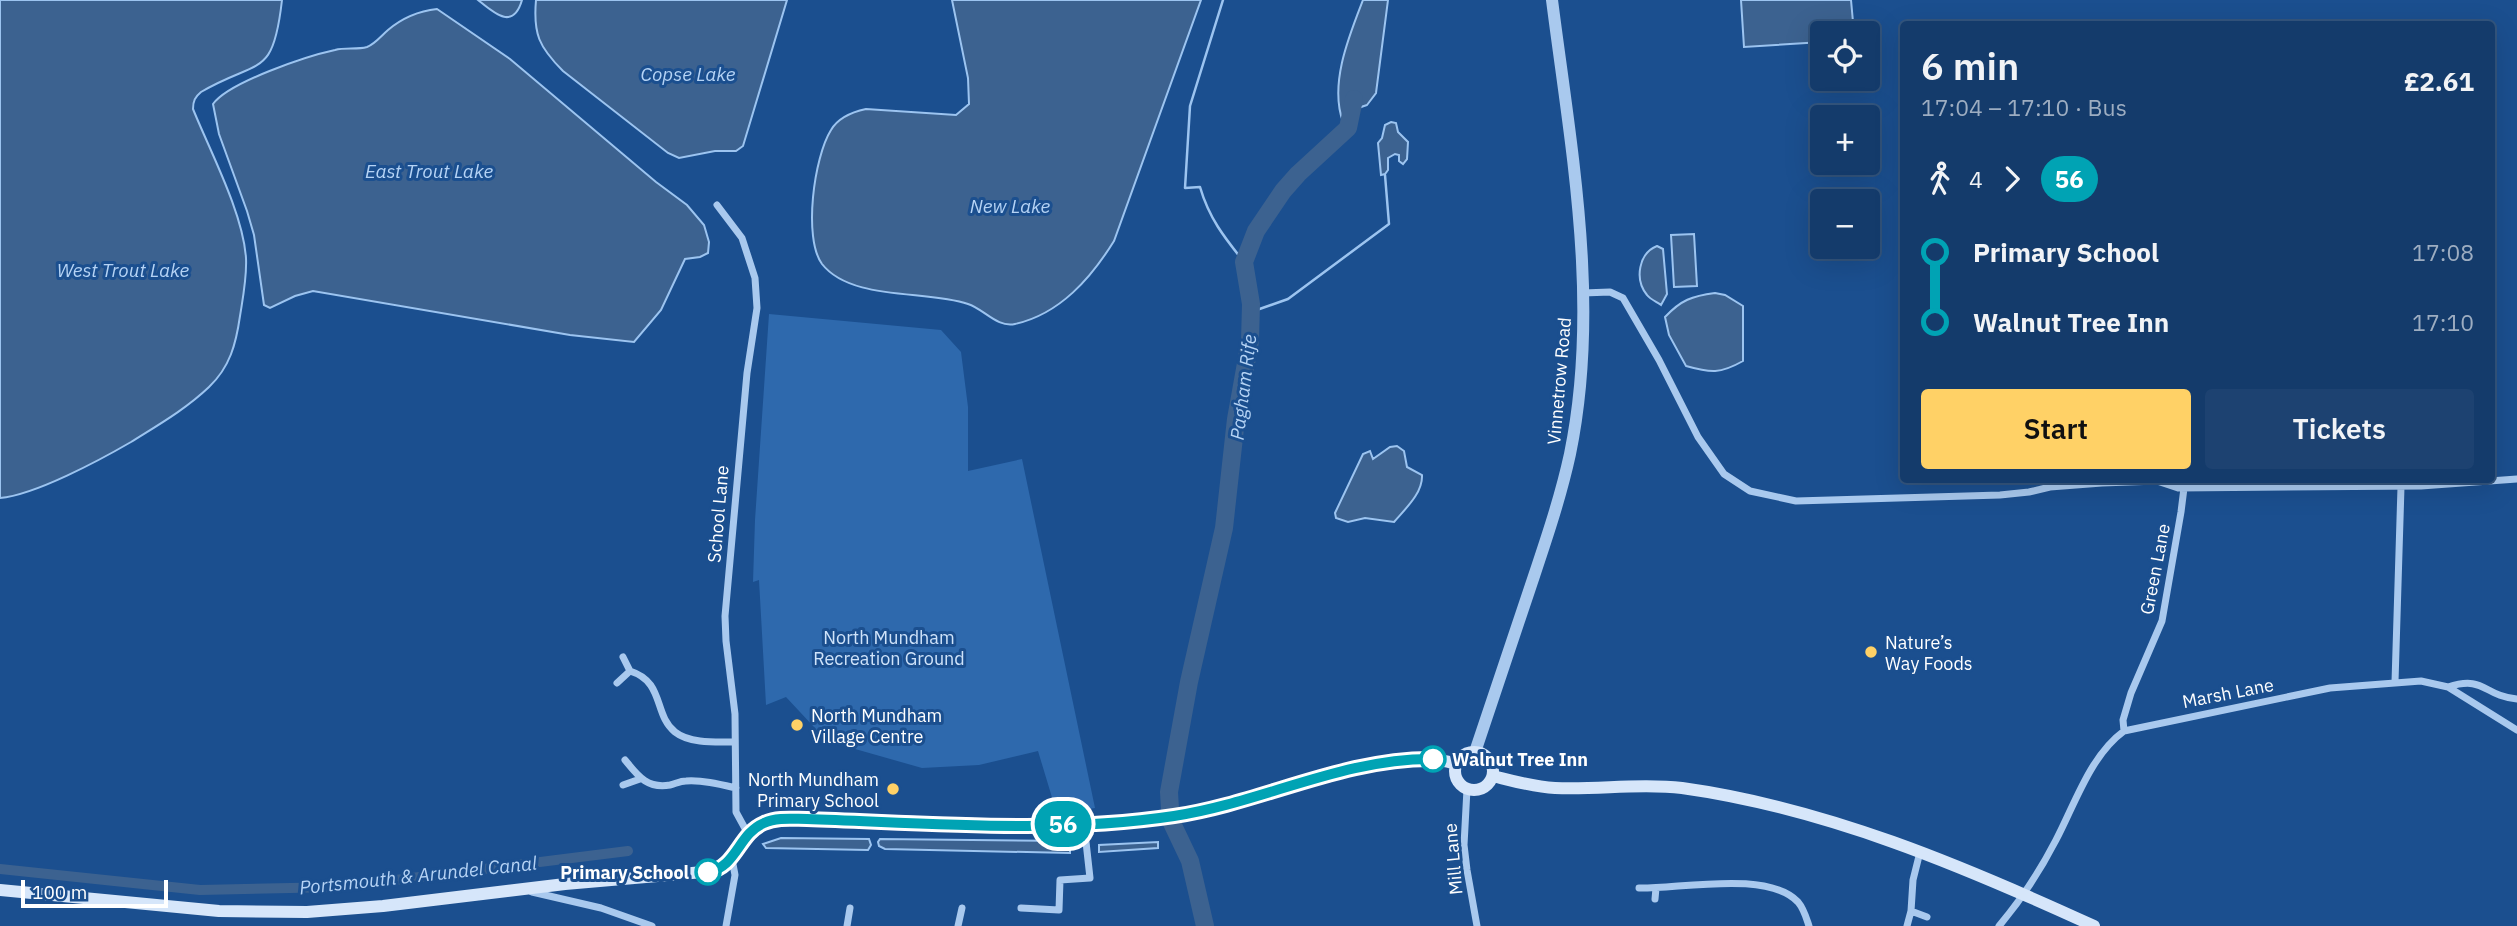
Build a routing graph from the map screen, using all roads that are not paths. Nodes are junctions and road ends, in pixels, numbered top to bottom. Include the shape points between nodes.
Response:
1 (1552, 0) edge
2 (717, 205) dead end
3 (1583, 293) junction
4 (2517, 479) edge
5 (2495, 481) edge
6 (2102, 483) edge
7 (2165, 483) edge
8 (2459, 483) edge
9 (2401, 487) junction
10 (2184, 488) junction
11 (623, 657) dead end
12 (630, 671) junction
13 (617, 682) dead end
14 (2395, 682) junction
15 (2448, 687) junction
16 (2517, 699) edge
17 (2517, 730) edge
18 (2124, 731) junction
19 (735, 742) junction
20 (1475, 751) junction
21 (625, 760) dead end
22 (1456, 764) junction
23 (1493, 776) junction
24 (640, 779) junction
25 (622, 785) dead end
26 (736, 788) junction
27 (1467, 789) junction
28 (1084, 824) junction
29 (748, 834) junction
30 (1920, 852) junction
31 (732, 859) junction
32 (1639, 888) dead end
33 (1656, 888) junction
34 (0, 890) edge
35 (525, 890) junction
36 (2024, 894) junction
37 (1656, 899) dead end
38 (850, 908) dead end
39 (962, 908) dead end
40 (1021, 908) dead end
41 (1911, 911) junction
42 (1927, 917) dead end
43 (652, 926) edge
44 (726, 926) edge
45 (847, 926) edge
46 (958, 926) edge
47 (1477, 926) edge
48 (1809, 926) edge
49 (1907, 926) edge
50 (1999, 926) edge
51 (2094, 926) edge

1 - 3 street, Vinnetrow Road via 1582,246
2 - 19 street, School Lane via 742,238 755,278 757,308 725,617
3 - 6 street via 1610,292 1623,298 1698,437 1724,474 1750,491 1796,502 2000,495
3 - 20 street, Vinnetrow Road via 1570,453 1552,523
4 - 5 street
7 - 10 street
8 - 9 street
9 - 10 street
9 - 14 street
10 - 18 street, Green Lane via 2162,621 2131,693
11 - 12 street
12 - 13 street
12 - 19 street via 652,687 674,731 688,738
14 - 15 street, Marsh Lane
14 - 18 street, Marsh Lane via 2330,688
15 - 16 street via 2475,682 2494,695
15 - 17 street, Marsh Lane
18 - 36 street via 2095,766
19 - 26 street, School Lane
20 - 22 main road via 1464,754
20 - 23 main road via 1488,758
21 - 24 street
22 - 27 main road via 1457,781
22 - 28 main road via 1432,759 1387,762 1196,812
23 - 27 main road via 1480,789
23 - 30 main road via 1553,788 1635,785 1683,789 1816,818
24 - 25 street
24 - 26 street via 660,786 684,781
26 - 29 street, School Lane via 736,811
27 - 47 street, Mill Lane via 1464,845
28 - 29 main road via 773,820
28 - 40 street via 1090,878 1060,880 1059,910
29 - 31 main road
30 - 36 main road
30 - 41 street
31 - 35 main road via 721,869 708,872
31 - 44 street via 735,875
32 - 33 street
33 - 37 street
33 - 48 street via 1763,886 1796,900
34 - 35 main road via 269,913
35 - 43 street
36 - 50 street
36 - 51 main road
38 - 45 street
39 - 46 street
41 - 42 street
41 - 49 street

